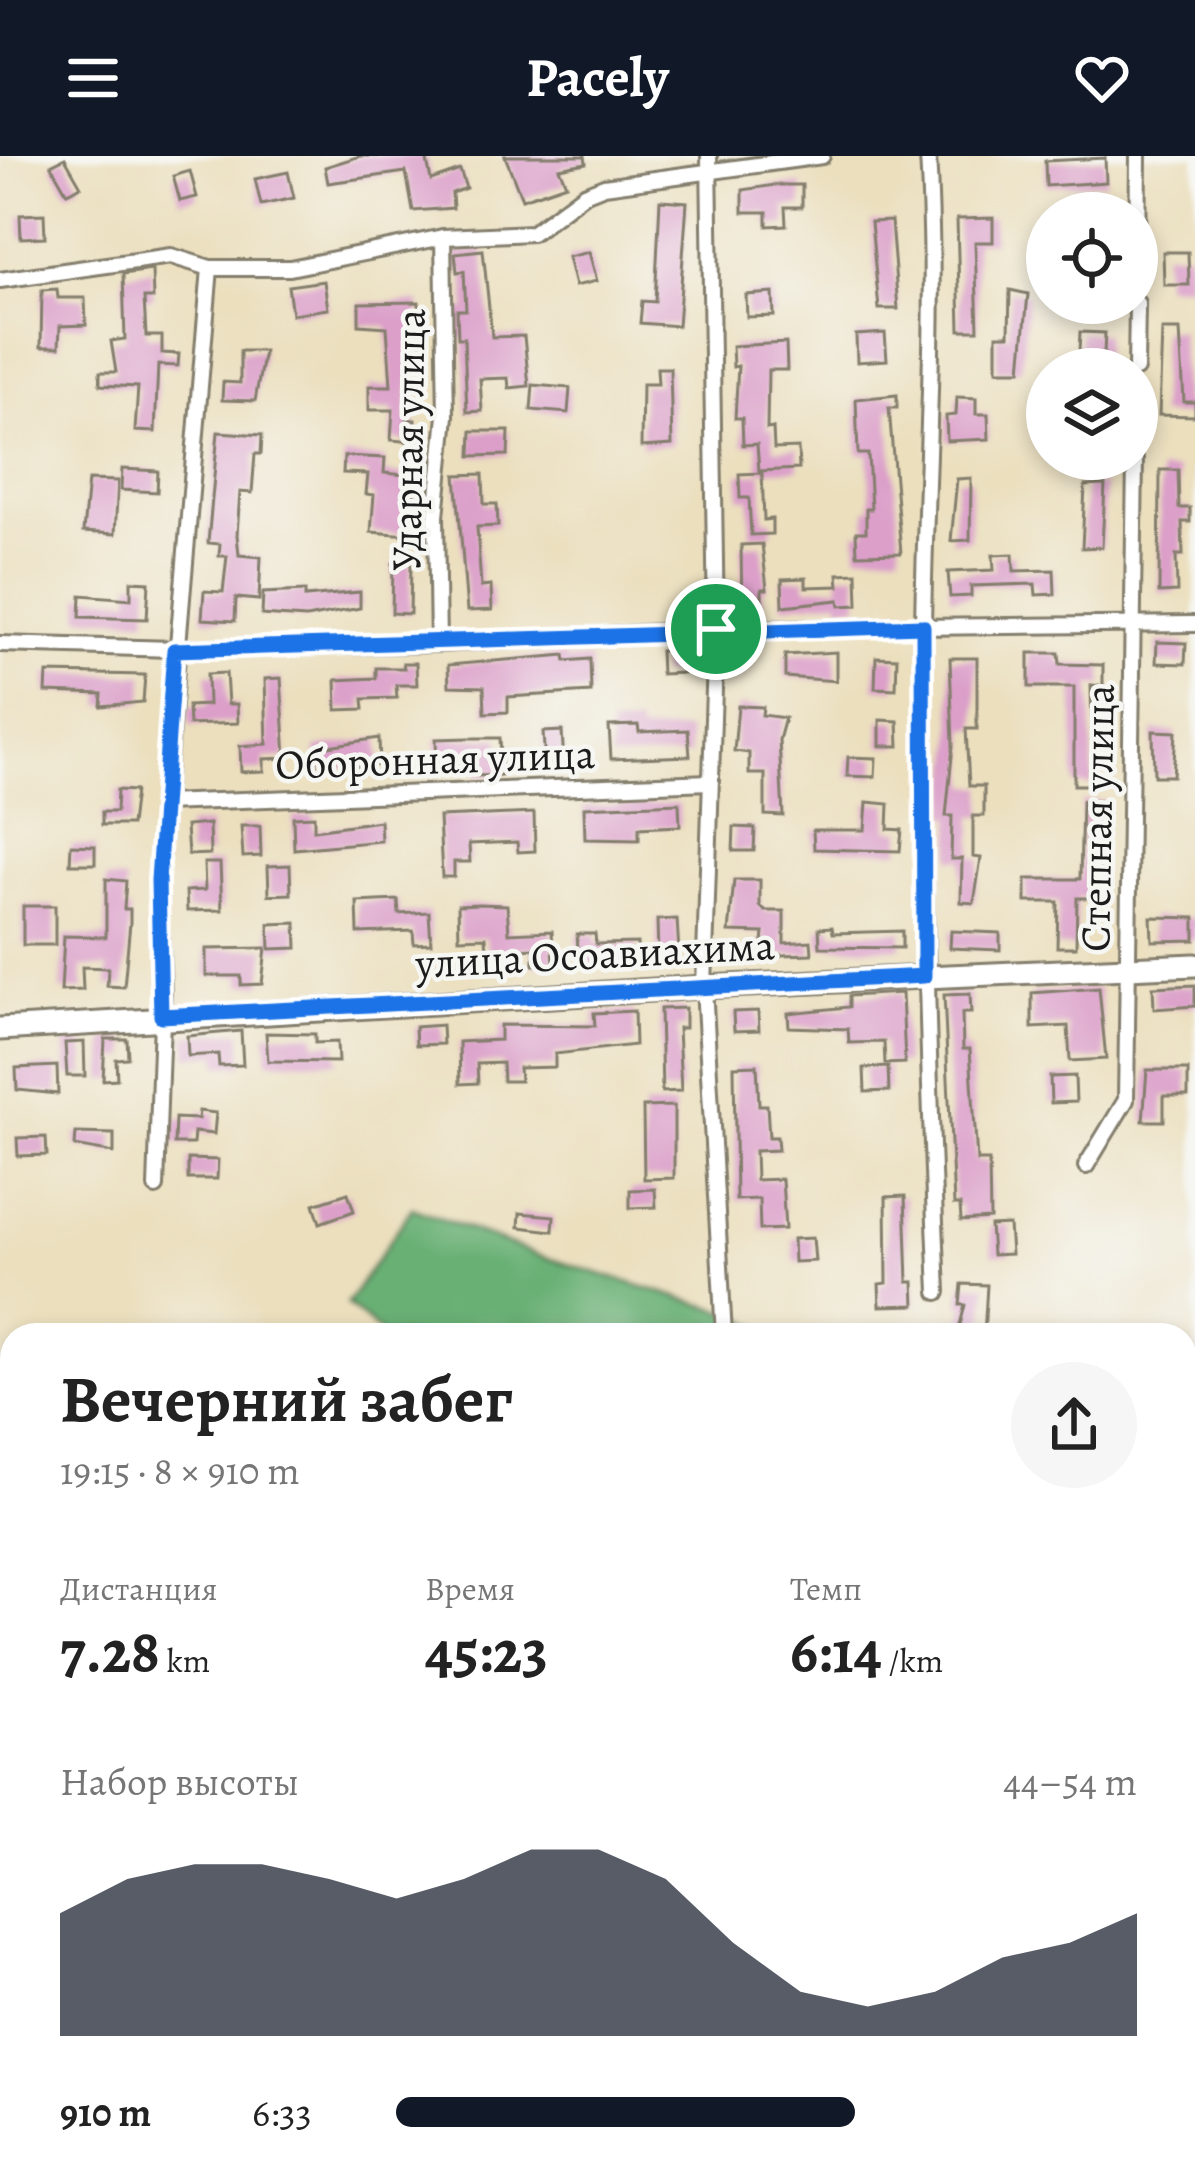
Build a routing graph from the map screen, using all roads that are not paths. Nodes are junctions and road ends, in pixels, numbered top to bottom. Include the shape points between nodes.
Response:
1 (822, 156) edge
2 (928, 156) edge
3 (1138, 156) edge
4 (710, 164) edge
5 (1138, 192) edge
6 (443, 237) junction
7 (210, 268) junction
8 (0, 280) edge
9 (1135, 480) edge
10 (1195, 623) edge
11 (923, 626) junction
12 (1133, 626) junction
13 (716, 629) junction
14 (0, 644) edge
15 (438, 644) junction
16 (174, 650) junction
17 (710, 782) junction
18 (163, 803) junction
19 (1195, 965) edge
20 (1127, 969) junction
21 (924, 976) junction
22 (704, 987) junction
23 (161, 1016) junction
24 (0, 1029) edge
25 (1086, 1166) dead end
26 (156, 1187) dead end
27 (938, 1292) dead end
28 (723, 1323) edge

1 - 4 street
2 - 11 street
3 - 5 street
4 - 6 street via 604,186 532,233
4 - 13 street
6 - 7 street via 290,268
6 - 15 street, Ударная улица
7 - 8 street via 170,256
7 - 16 street
9 - 12 street, Степная улица
10 - 12 street
11 - 12 street
11 - 13 street
11 - 21 street
12 - 20 street, Степная улица
13 - 15 street
13 - 17 street
14 - 16 street
15 - 16 street
16 - 18 street
17 - 18 street, Оборонная улица
17 - 22 street
18 - 23 street
19 - 20 street, улица Осоавиахима
20 - 21 street, улица Осоавиахима
20 - 25 street, Степная улица via 1126,1100
21 - 22 street, улица Осоавиахима
21 - 27 street
22 - 23 street, улица Осоавиахима
22 - 28 street
23 - 24 street, улица Осоавиахима
23 - 26 street

